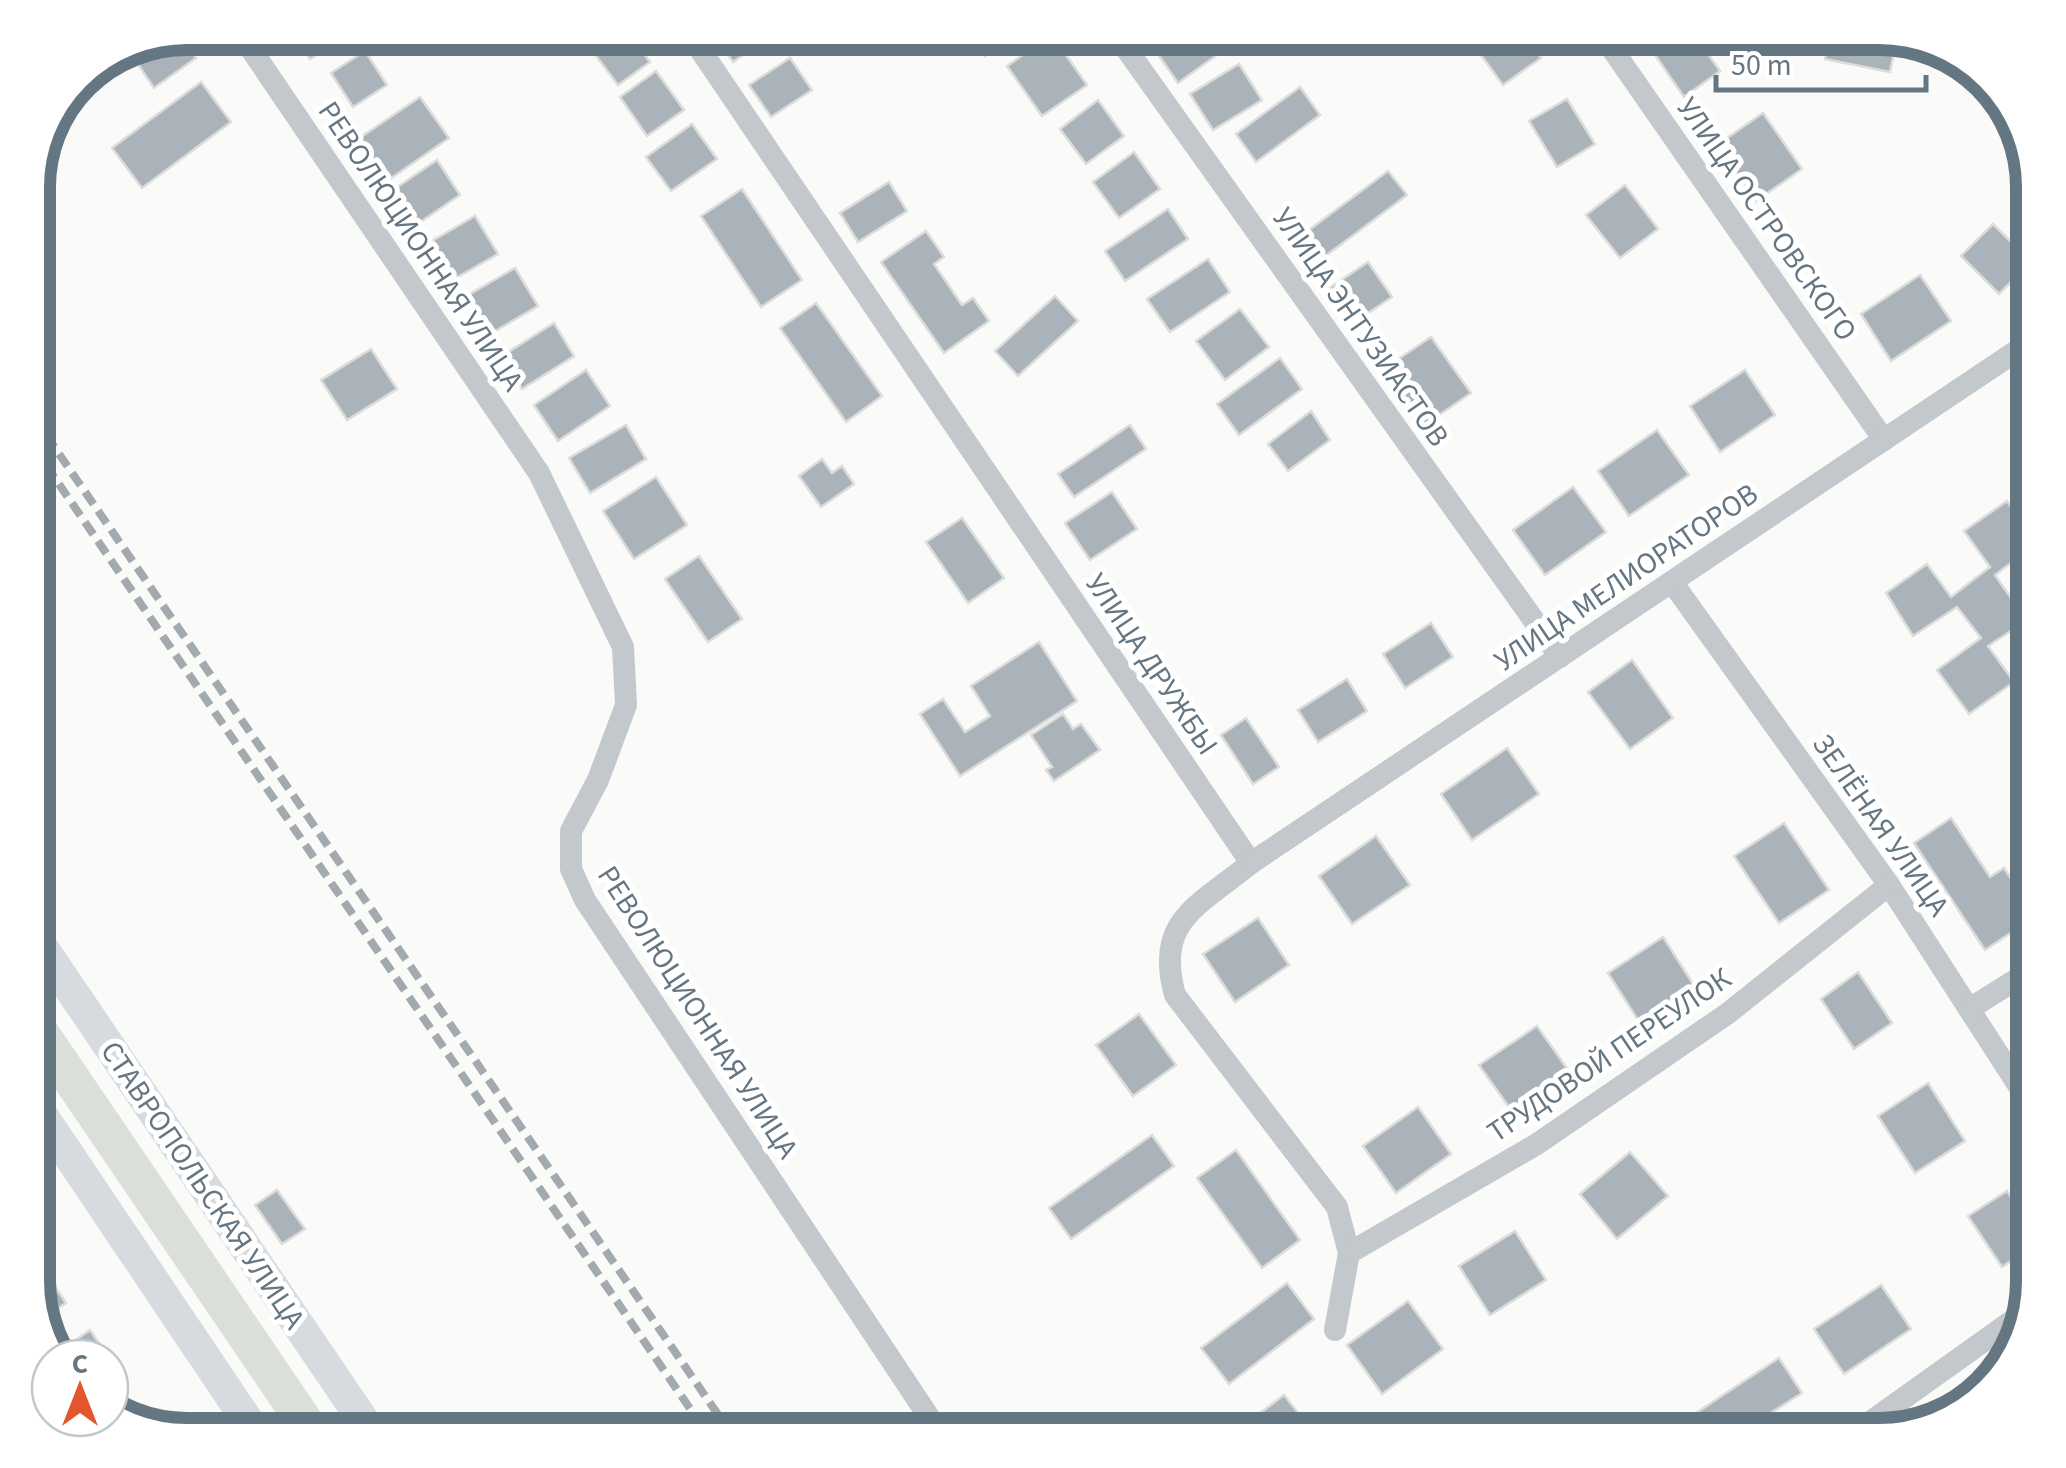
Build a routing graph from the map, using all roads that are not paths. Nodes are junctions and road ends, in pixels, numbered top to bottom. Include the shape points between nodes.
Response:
1 (252, 50) edge
2 (701, 50) edge
3 (1127, 50) edge
4 (1613, 50) edge
5 (2016, 352) edge
6 (1884, 440) junction
7 (1672, 582) junction
8 (1560, 657) junction
9 (1251, 864) junction
10 (1888, 886) junction
11 (50, 959) edge
12 (2016, 980) edge
13 (1969, 1009) junction
14 (2016, 1081) edge
15 (50, 1127) edge
16 (1349, 1254) junction
17 (2009, 1324) edge
18 (1335, 1330) dead end
19 (245, 1418) edge
20 (361, 1418) edge
21 (929, 1418) edge
22 (1877, 1418) edge

1 - 21 street, РЕВОЛЮЦИОННАЯ УЛИЦА via 539,473 623,648 626,704 572,831 571,869 585,900
2 - 9 street, УЛИЦА ДРУЖБЫ
3 - 8 street, УЛИЦА ЭНТУЗИАСТОВ
4 - 6 street, УЛИЦА ОСТРОВСКОГО
5 - 6 street, УЛИЦА МЕЛИОРАТОРОВ
6 - 7 street, УЛИЦА МЕЛИОРАТОРОВ
7 - 8 street, УЛИЦА МЕЛИОРАТОРОВ
7 - 10 street, ЗЕЛЁНАЯ УЛИЦА
8 - 9 street, УЛИЦА МЕЛИОРАТОРОВ
9 - 16 street via 1178,924 1166,962 1175,995 1336,1206
10 - 13 street, ЗЕЛЁНАЯ УЛИЦА
10 - 16 street, ТРУДОВОЙ ПЕРЕУЛОК via 1696,1036 1536,1144
11 - 20 main road, СТАВРОПОЛЬСКАЯ УЛИЦА
12 - 13 street
13 - 14 street, ЗЕЛЁНАЯ УЛИЦА
15 - 19 main road
16 - 18 street
17 - 22 street

